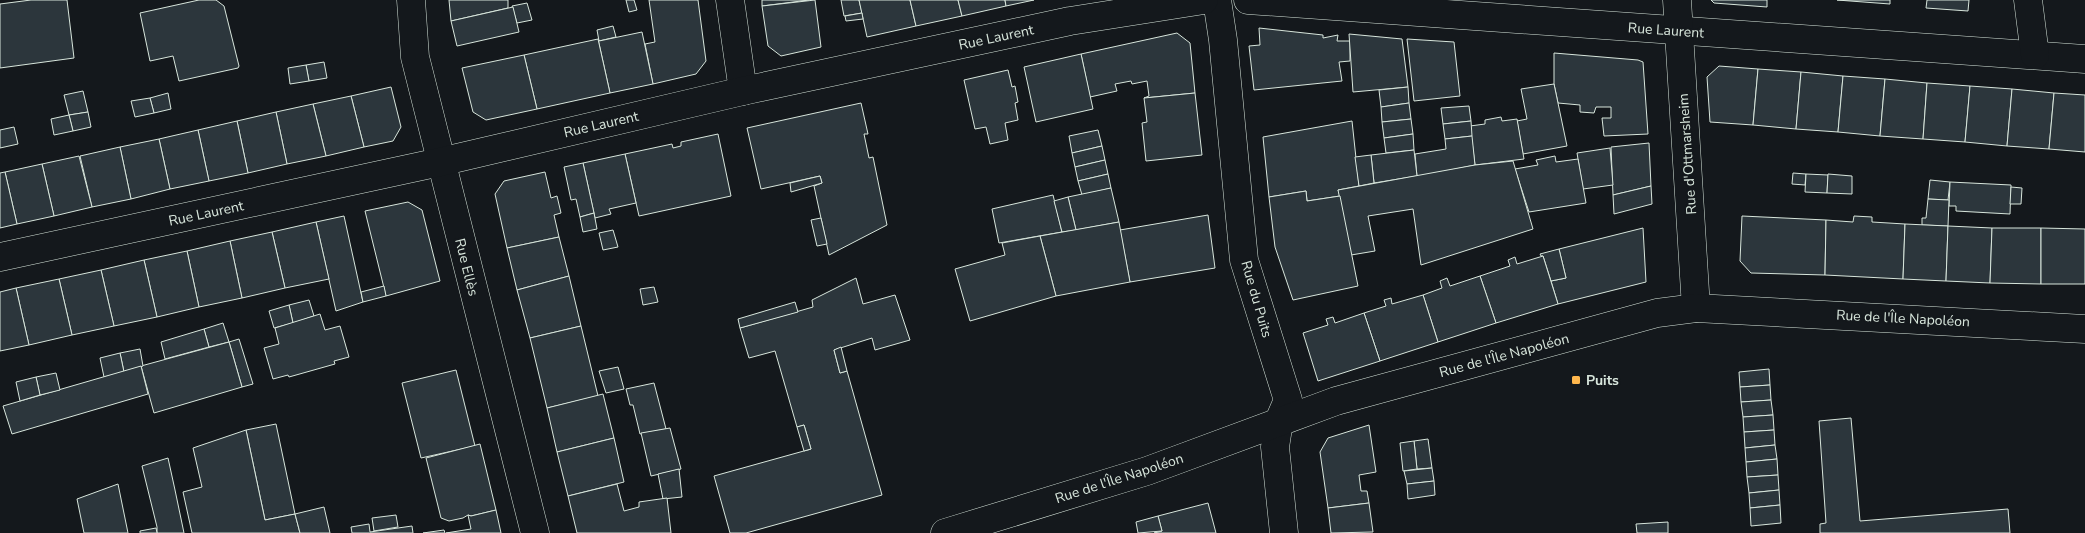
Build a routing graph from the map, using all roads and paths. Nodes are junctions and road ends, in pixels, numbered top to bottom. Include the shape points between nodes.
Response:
1 (410, 0) edge
2 (730, 0) edge
3 (1204, 0) edge
4 (1217, 0) edge
5 (1248, 0) edge
6 (1677, 0) edge
7 (2028, 0) edge
8 (1679, 31) junction
9 (2035, 55) junction
10 (2085, 59) edge
11 (742, 91) junction
12 (440, 162) junction
13 (0, 257) edge
14 (1696, 308) junction
15 (2085, 330) edge
16 (1279, 422) junction
17 (534, 533) edge
18 (945, 533) edge
19 (1284, 533) edge

1 - 12 street, Rue Ellès via 415,57
2 - 11 street
3 - 11 street, Rue Laurent via 1070,21
4 - 16 street, Rue du Puits via 1244,260 1288,400
5 - 8 street, Rue Laurent
6 - 8 street, Rue d'Ottmarsheim
7 - 9 street
8 - 9 street, Rue Laurent
8 - 14 street, Rue d'Ottmarsheim
9 - 10 street, Rue Laurent
11 - 12 street, Rue Laurent
12 - 13 street, Rue Laurent
12 - 17 street, Rue Ellès
14 - 15 street, Rue de l'Île Napoléon
14 - 16 street, Rue de l'Île Napoléon via 1657,313 1568,337 1336,401
16 - 18 street, Rue de l'Île Napoléon via 1147,471
16 - 19 street, Rue du Puits via 1275,447

